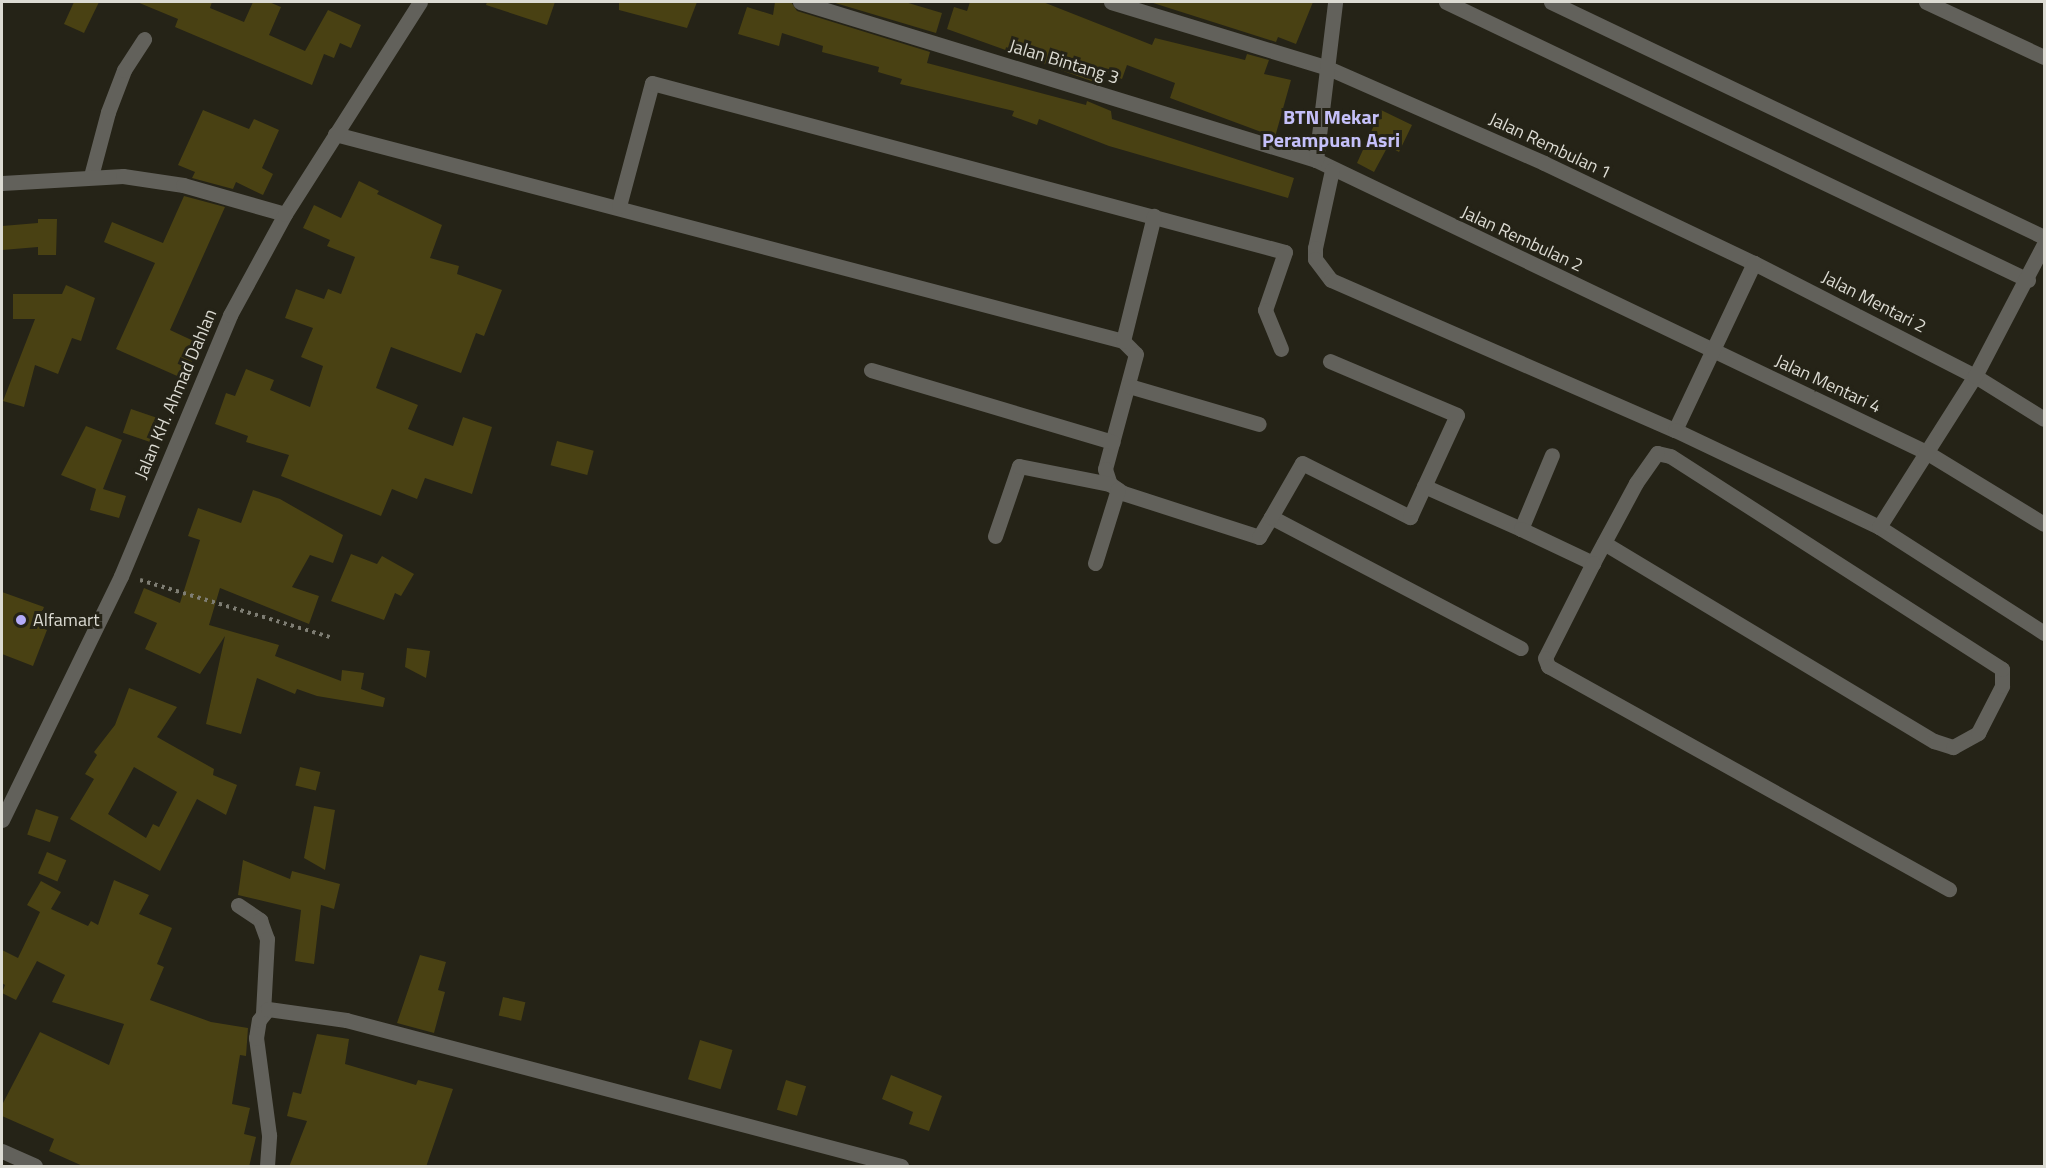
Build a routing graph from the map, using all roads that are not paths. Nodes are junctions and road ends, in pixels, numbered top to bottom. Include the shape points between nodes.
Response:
1 (420, 2) edge
2 (800, 2) edge
3 (1111, 2) edge
4 (1335, 2) edge
5 (1446, 2) edge
6 (1551, 2) edge
7 (1926, 2) edge
8 (144, 39) dead end
9 (2044, 57) edge
10 (1328, 68) junction
11 (335, 134) junction
12 (1316, 160) junction
13 (1332, 170) junction
14 (92, 176) junction
15 (2, 183) edge
16 (619, 206) junction
17 (285, 214) junction
18 (1154, 216) junction
19 (2044, 237) edge
20 (2044, 244) edge
21 (1754, 263) junction
22 (2028, 280) junction
23 (1123, 341) junction
24 (1281, 350) dead end
25 (1713, 352) junction
26 (1330, 361) dead end
27 (871, 370) dead end
28 (1976, 376) junction
29 (1129, 386) junction
30 (2044, 419) edge
31 (1259, 424) dead end
32 (1675, 430) junction
33 (1113, 442) junction
34 (1926, 452) junction
35 (1552, 455) dead end
36 (1424, 486) junction
37 (1114, 487) junction
38 (1271, 517) junction
39 (2044, 524) edge
40 (1879, 526) junction
41 (1521, 530) junction
42 (995, 536) dead end
43 (1604, 543) junction
44 (1095, 563) dead end
45 (1593, 563) junction
46 (2044, 633) edge
47 (1521, 648) dead end
48 (2, 820) edge
49 (1949, 889) dead end
50 (238, 906) dead end
51 (263, 1012) junction
52 (2, 1151) edge
53 (35, 1167) edge
54 (267, 1167) edge
55 (901, 1167) edge

1 - 11 street, Jalan KH. Ahmad Dahlan
2 - 12 street, Jalan Bintang 3
3 - 10 street, Jalan Rembulan 1
4 - 10 street
5 - 22 street
6 - 19 street
7 - 9 street
8 - 14 street via 116,91
10 - 12 street
10 - 21 street, Jalan Rembulan 1
11 - 16 street
11 - 17 street, Jalan KH. Ahmad Dahlan
12 - 13 street, Jalan Rembulan 2
13 - 25 street, Jalan Rembulan 2
13 - 32 street via 1315,248 1316,259 1331,280
14 - 15 street
14 - 17 street via 183,185
16 - 18 street via 652,83
16 - 23 street
17 - 48 street, Jalan KH. Ahmad Dahlan via 230,315 121,576
18 - 23 street
18 - 24 street via 1285,252 1265,310
20 - 22 street
21 - 25 street
21 - 28 street, Jalan Mentari 2
22 - 28 street
23 - 29 street via 1136,354
25 - 32 street
25 - 34 street, Jalan Mentari 4
26 - 36 street via 1457,415
27 - 33 street
28 - 30 street, Jalan Mentari 2
28 - 34 street
29 - 31 street
29 - 33 street
32 - 40 street
33 - 37 street via 1105,476
34 - 39 street, Jalan Mentari 4
34 - 40 street
35 - 41 street
36 - 38 street via 1410,517 1302,463
36 - 41 street
37 - 38 street via 1259,537
37 - 42 street via 1019,466
37 - 44 street
38 - 47 street
40 - 46 street
41 - 45 street
43 - 43 street via 1934,741 1953,747 1967,742 1978,733 2002,686 2002,669 1997,665 1670,456 1657,453 1649,460
43 - 45 street
45 - 49 street via 1545,658 1548,666
50 - 51 street via 260,920 267,939
51 - 54 street via 256,1038 269,1135
51 - 55 street via 290,1010 346,1020
52 - 53 street

